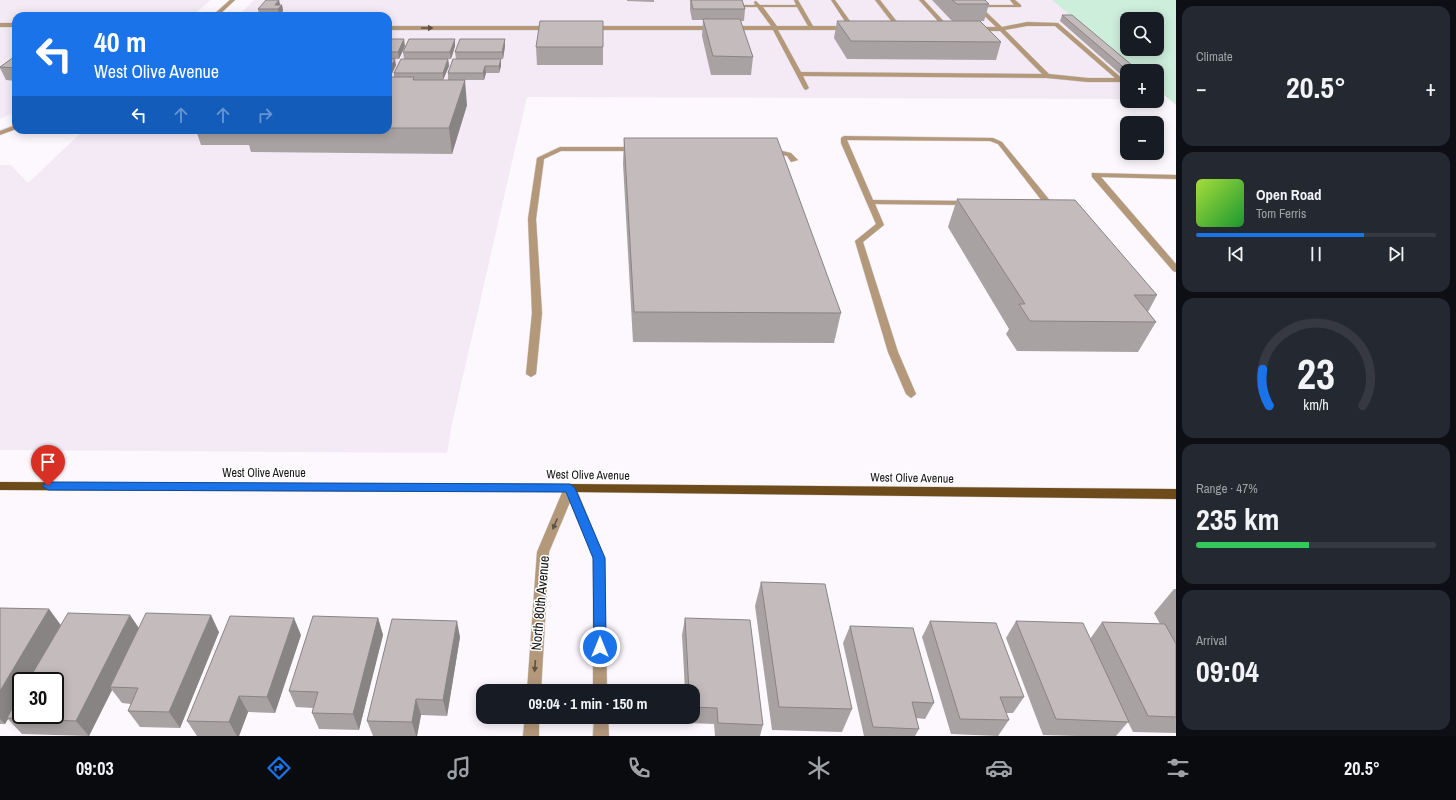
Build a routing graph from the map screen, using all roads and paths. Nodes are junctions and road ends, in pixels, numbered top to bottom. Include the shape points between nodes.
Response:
1 (233, 0) edge
2 (754, 0) edge
3 (796, 0) edge
4 (833, 0) edge
5 (877, 0) edge
6 (921, 0) edge
7 (970, 0) edge
8 (1012, 0) edge
9 (722, 5) edge
10 (757, 6) junction
11 (799, 6) junction
12 (976, 6) junction
13 (220, 12) edge
14 (0, 25) edge
15 (12, 25) edge
16 (12, 27) edge
17 (392, 28) edge
18 (561, 28) edge
19 (584, 28) edge
20 (775, 28) junction
21 (812, 28) junction
22 (852, 28) junction
23 (860, 28) edge
24 (892, 28) edge
25 (900, 28) junction
26 (907, 28) edge
27 (941, 29) edge
28 (948, 29) junction
29 (956, 29) edge
30 (963, 29) edge
31 (1001, 29) junction
32 (0, 34) edge
33 (798, 74) junction
34 (1047, 76) junction
35 (806, 88) dead end
36 (12, 128) edge
37 (0, 133) edge
38 (645, 149) edge
39 (762, 149) edge
40 (794, 160) dead end
41 (1176, 177) edge
42 (869, 202) junction
43 (978, 202) edge
44 (1033, 203) edge
45 (1176, 269) edge
46 (532, 374) dead end
47 (911, 394) dead end
48 (0, 486) edge
49 (570, 488) junction
50 (1176, 494) edge
51 (534, 684) edge
52 (600, 684) edge
53 (532, 724) edge
54 (600, 724) edge
55 (531, 736) edge
56 (601, 736) edge

1 - 13 street
2 - 10 street
3 - 11 street
4 - 22 street
5 - 25 street
6 - 28 street
7 - 12 street
8 - 12 street via 1019,6
9 - 10 street
10 - 11 street
10 - 20 street
11 - 21 street
12 - 31 street
14 - 15 street
16 - 32 street
17 -> 18 street
19 - 20 street
20 - 21 street
20 - 33 street
21 - 22 street
22 - 23 street
24 - 25 street
25 - 26 street
27 - 28 street
28 - 29 street
30 - 31 street
31 - 34 street
31 - 34 street via 1027,24 1056,24 1122,80
33 - 34 street
33 - 35 street
36 - 37 street
38 - 46 street via 560,149 541,158 532,219 537,313
39 - 40 street via 789,154
41 - 45 street via 1095,175
42 - 43 street
42 - 44 street via 844,138 991,139 1000,143 1048,203
42 - 47 street via 880,225 859,241 894,352
48 - 49 main road, West Olive Avenue
49 - 50 main road, West Olive Avenue
49 -> 51 street, North 80th Avenue via 543,552
49 - 52 street via 599,558
53 - 55 street
54 - 56 street

